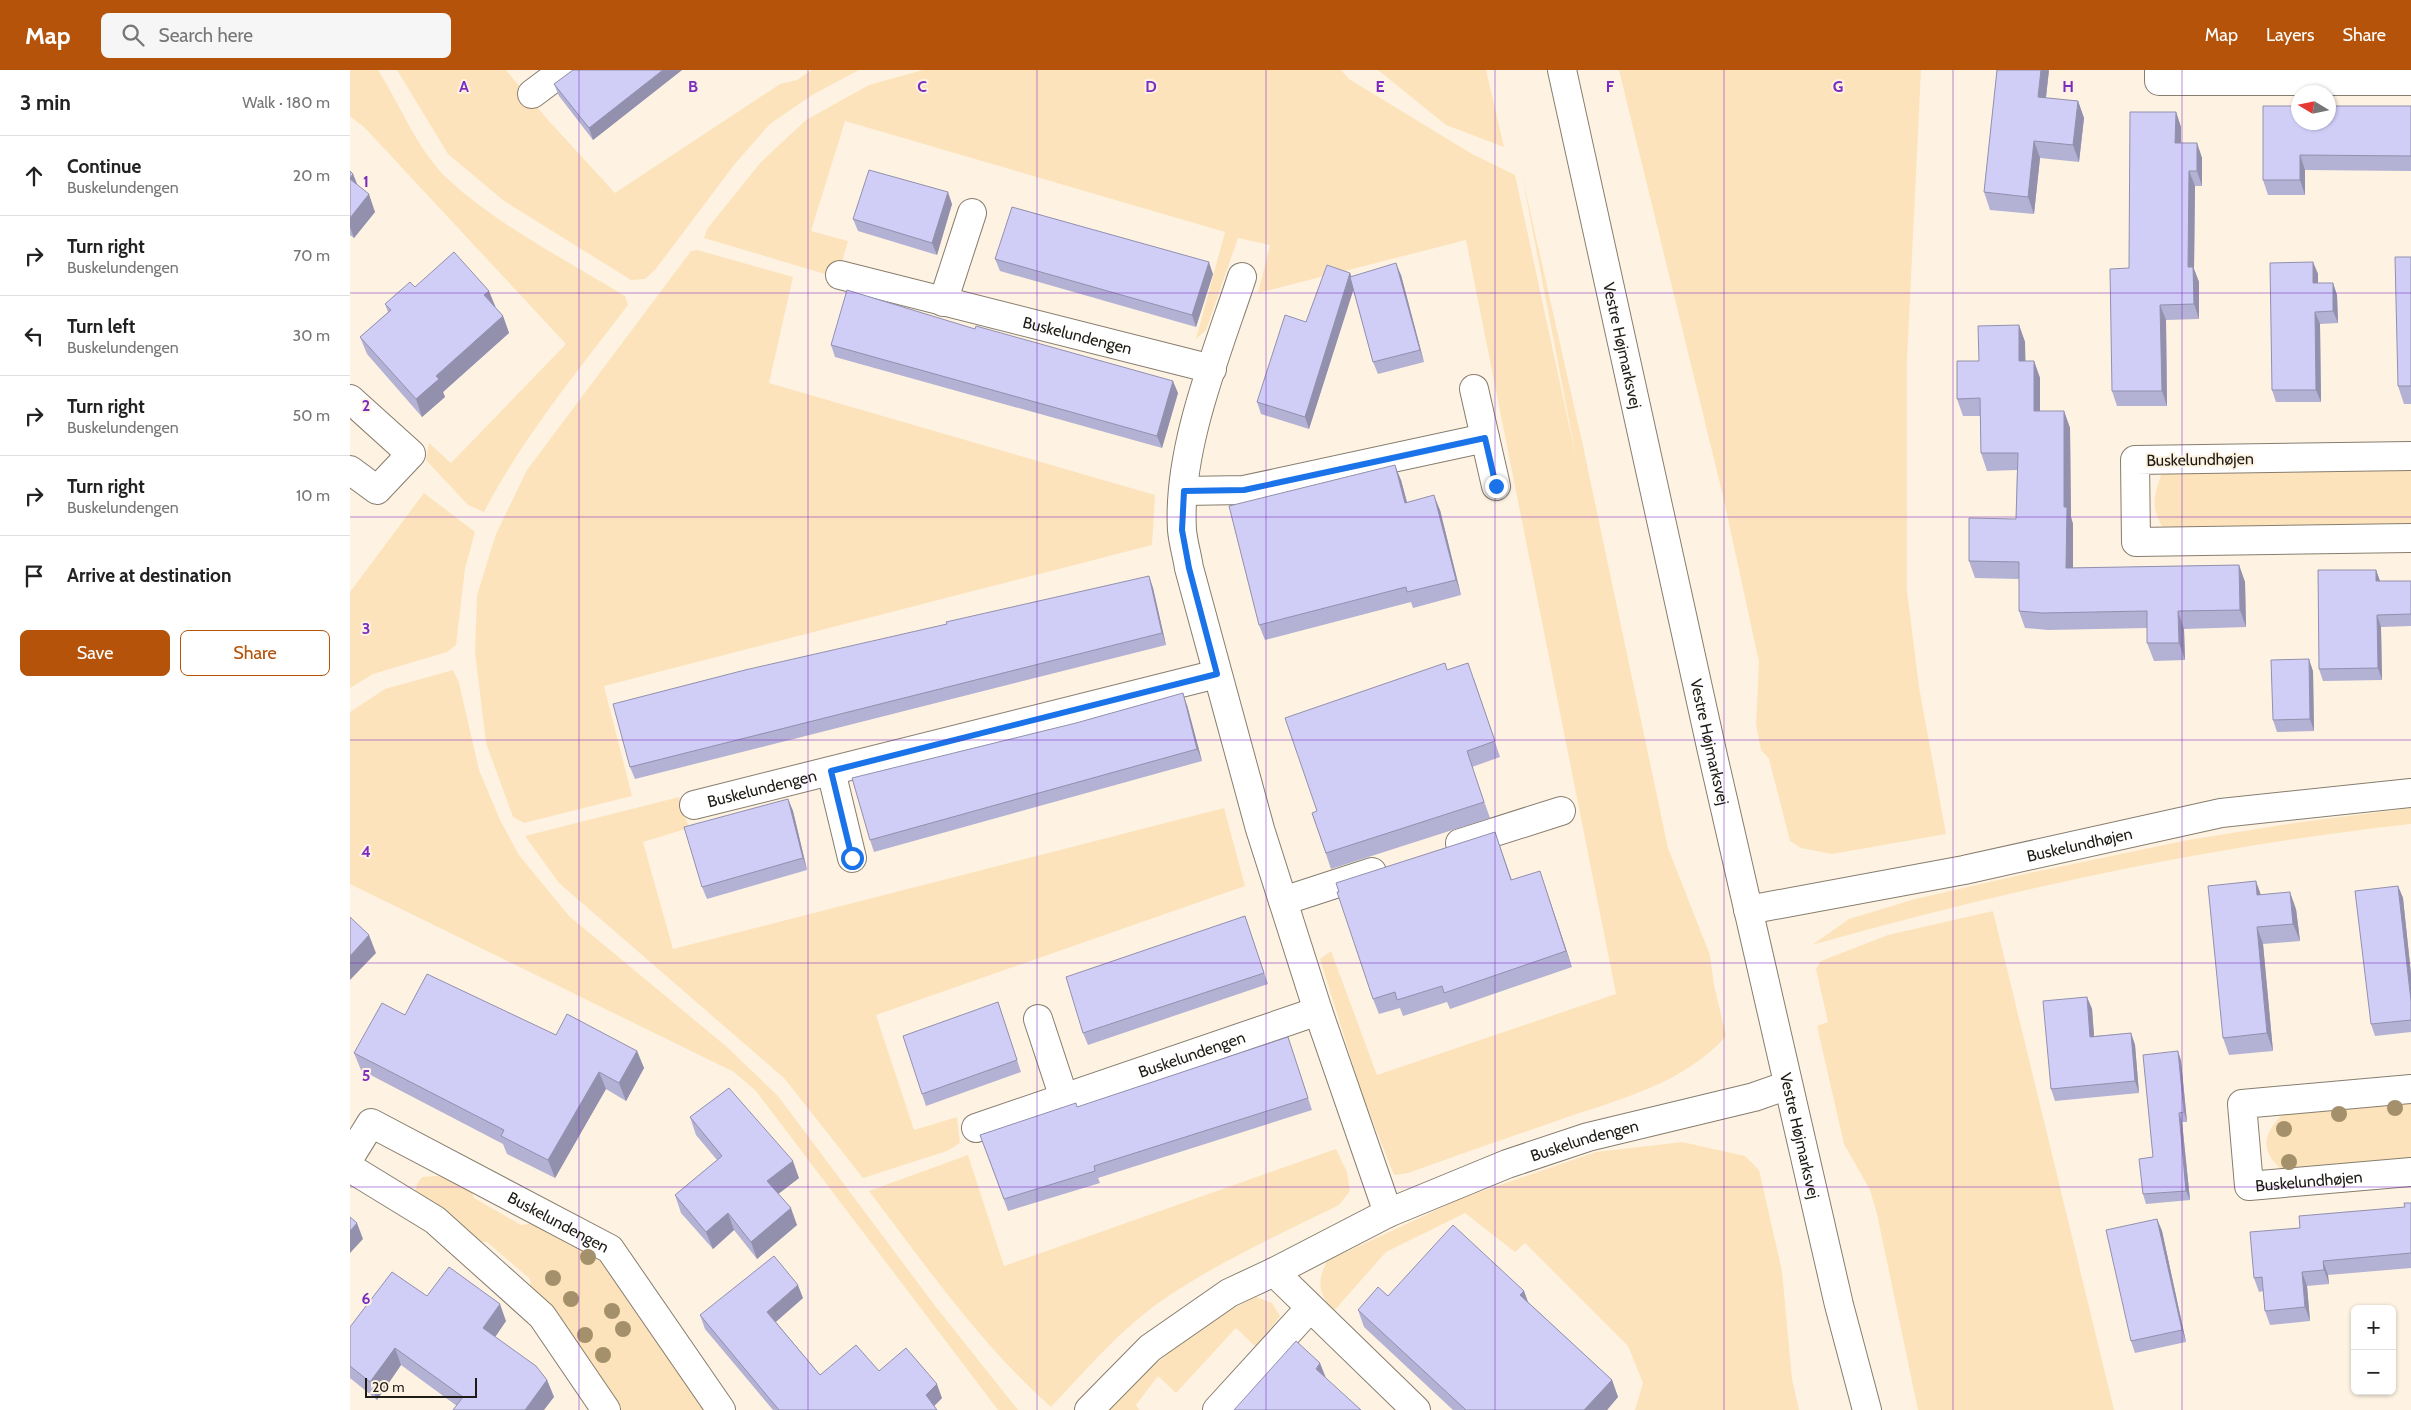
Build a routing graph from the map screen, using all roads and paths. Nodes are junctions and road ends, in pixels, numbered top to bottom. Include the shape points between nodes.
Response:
1 (564, 70) edge
2 (1562, 70) edge
3 (2159, 70) edge
4 (2411, 81) edge
5 (532, 94) dead end
6 (972, 212) dead end
7 (840, 275) dead end
8 (1242, 277) dead end
9 (942, 302) junction
10 (1212, 369) junction
11 (1474, 389) dead end
12 (350, 399) edge
13 (1485, 438) junction
14 (2411, 456) edge
15 (350, 470) edge
16 (1496, 486) dead end
17 (1184, 491) junction
18 (2411, 538) edge
19 (1217, 674) junction
20 (831, 771) junction
21 (2411, 793) edge
22 (694, 805) dead end
23 (1561, 811) dead end
24 (1440, 850) edge
25 (852, 858) dead end
26 (1394, 865) edge
27 (1283, 901) junction
28 (1748, 910) junction
29 (1318, 1011) junction
30 (1038, 1019) dead end
31 (1788, 1085) junction
32 (2411, 1089) edge
33 (1064, 1098) junction
34 (976, 1128) dead end
35 (350, 1157) edge
36 (350, 1168) edge
37 (2411, 1172) edge
38 (1388, 1213) junction
39 (1274, 1272) junction
40 (1310, 1308) junction
41 (606, 1410) edge
42 (721, 1410) edge
43 (1089, 1410) edge
44 (1217, 1410) edge
45 (1416, 1410) edge
46 (1866, 1410) edge

1 - 5 street
2 - 28 street, Vestre Højmarksvej
3 - 4 street via 2159,81
6 - 9 street
7 - 9 street, Buskelundengen
8 - 10 street
9 - 10 street, Buskelundengen
10 - 17 street via 1189,450
11 - 13 street
12 - 15 street via 411,454 377,490
13 - 16 street
13 - 17 street via 1244,490
14 - 18 street, Buskelundhøjen via 2134,460 2136,542
17 - 19 street via 1182,530
19 - 20 street, Buskelundengen
19 - 27 street
20 - 22 street, Buskelundengen
20 - 25 street, Buskelundengen
21 - 28 street, Buskelundhøjen via 2221,813 1964,870
23 - 24 street
26 - 27 street
27 - 29 street
28 - 31 street, Vestre Højmarksvej
29 - 33 street, Buskelundengen
29 - 38 street
30 - 33 street
31 - 38 street, Buskelundengen via 1754,1097 1588,1137 1507,1164
31 - 46 street, Vestre Højmarksvej via 1838,1305
32 - 37 street, Buskelundhøjen via 2242,1104 2249,1186
33 - 34 street, Buskelundengen
35 - 42 street, Buskelundengen via 371,1123 610,1249
36 - 41 street via 435,1220 542,1316
38 - 39 street, Buskelundengen
39 - 40 street
39 - 43 street, Buskelundengen via 1229,1293 1150,1348
40 - 44 street
40 - 45 street

